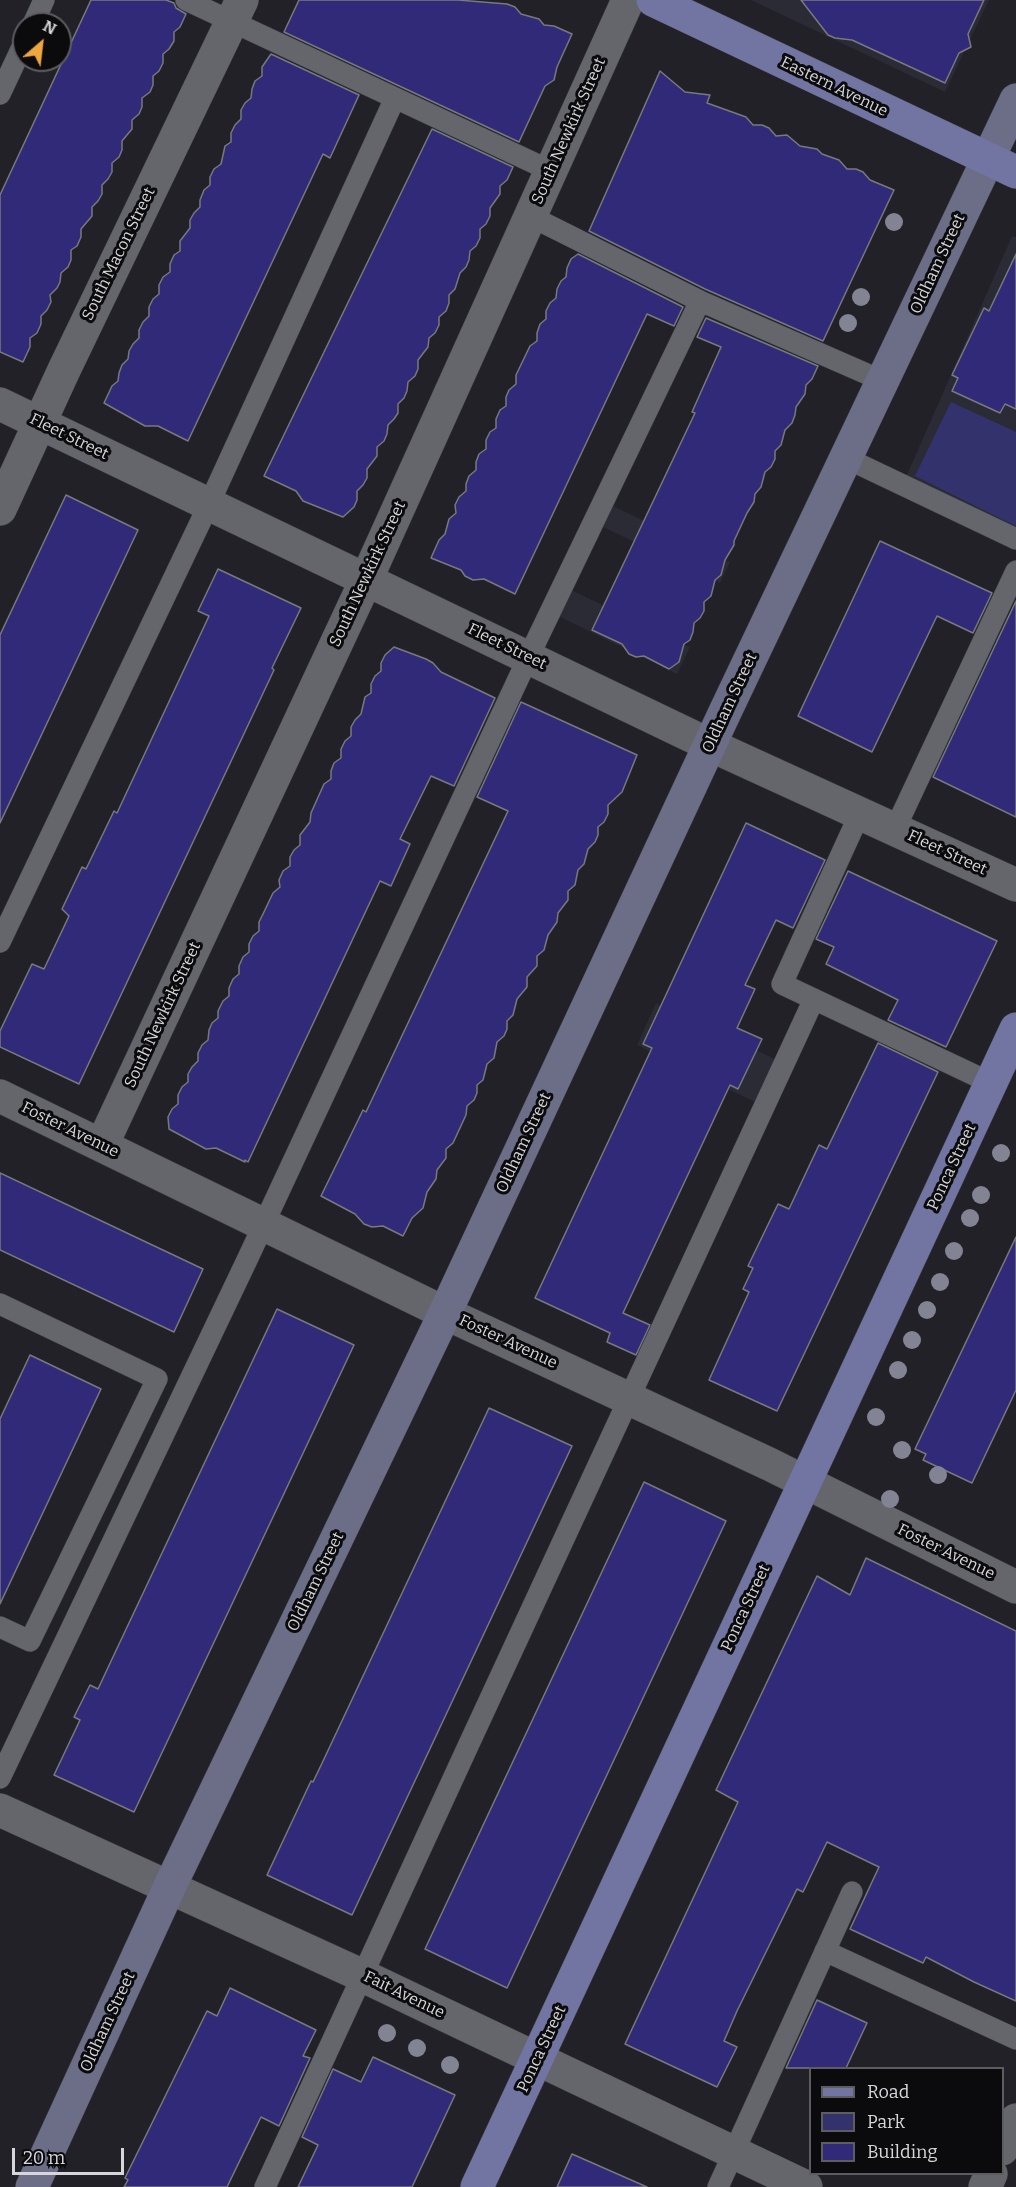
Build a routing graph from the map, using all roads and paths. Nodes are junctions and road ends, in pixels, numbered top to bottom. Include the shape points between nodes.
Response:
1 (186, 0) edge
2 (628, 0) edge
3 (653, 0) edge
4 (236, 11) edge
5 (12, 68) edge
6 (0, 94) edge
7 (395, 98) junction
8 (1016, 99) edge
9 (1002, 166) edge
10 (551, 171) junction
11 (530, 216) junction
12 (700, 301) junction
13 (883, 381) junction
14 (0, 404) edge
15 (39, 423) junction
16 (846, 458) junction
17 (209, 504) junction
18 (0, 509) edge
19 (1016, 539) edge
20 (1016, 571) edge
21 (366, 580) junction
22 (528, 658) junction
23 (710, 745) junction
24 (860, 813) junction
25 (895, 829) junction
26 (1016, 885) edge
27 (0, 942) edge
28 (814, 999) junction
29 (1016, 1029) edge
30 (991, 1083) junction
31 (0, 1096) edge
32 (102, 1145) junction
33 (264, 1224) junction
34 (0, 1304) edge
35 (445, 1313) junction
36 (631, 1398) junction
37 (805, 1482) junction
38 (1015, 1584) edge
39 (0, 1627) edge
40 (0, 1778) edge
41 (0, 1810) edge
42 (169, 1888) junction
43 (852, 1892) dead end
44 (825, 1951) junction
45 (362, 1975) junction
46 (1016, 2039) edge
47 (537, 2059) junction
48 (1016, 2120) edge
49 (1004, 2145) edge
50 (734, 2153) junction
51 (32, 2187) edge
52 (264, 2187) edge
53 (477, 2187) edge
54 (717, 2187) edge
55 (806, 2187) edge

1 - 4 lane
2 - 10 street, South Newkirk Street
3 - 9 main road, Eastern Avenue
4 - 7 lane
4 - 15 street, South Macon Street
5 - 6 lane
7 - 10 lane
7 - 17 lane
8 - 9 street, Oldham Street
9 - 13 street, Oldham Street
10 - 11 street, South Newkirk Street
11 - 12 lane
11 - 21 street, South Newkirk Street
12 - 13 lane
12 - 22 lane
13 - 16 street, Oldham Street
14 - 15 street, Fleet Street
15 - 17 street, Fleet Street
15 - 18 street, South Macon Street
16 - 19 lane
16 - 23 street, Oldham Street
17 - 21 street, Fleet Street
17 - 27 lane
20 - 25 lane
21 - 22 street, Fleet Street
21 - 32 street, South Newkirk Street
22 - 23 street, Fleet Street
22 - 33 lane
23 - 24 street, Fleet Street
23 - 35 street, Oldham Street
24 - 25 street, Fleet Street
24 - 28 lane via 782,984
25 - 26 street, Fleet Street
28 - 30 lane
28 - 36 lane
29 - 30 main road, Ponca Street
30 - 37 main road, Ponca Street
31 - 32 street, Foster Avenue
32 - 33 street, Foster Avenue
33 - 35 street, Foster Avenue
33 - 40 lane
34 - 39 lane via 157,1379 30,1641
35 - 36 street, Foster Avenue
35 - 42 street, Oldham Street
36 - 37 street, Foster Avenue
36 - 45 lane
37 - 38 street, Foster Avenue
37 - 47 main road, Ponca Street
41 - 42 street, Fait Avenue
42 - 45 street, Fait Avenue
42 - 51 street, Oldham Street
43 - 44 lane
44 - 46 lane
44 - 50 lane
45 - 47 street, Fait Avenue
45 - 52 lane
47 - 50 street, Fait Avenue
47 - 53 main road, Ponca Street
48 - 49 street
50 - 54 lane
50 - 55 street, Fait Avenue

